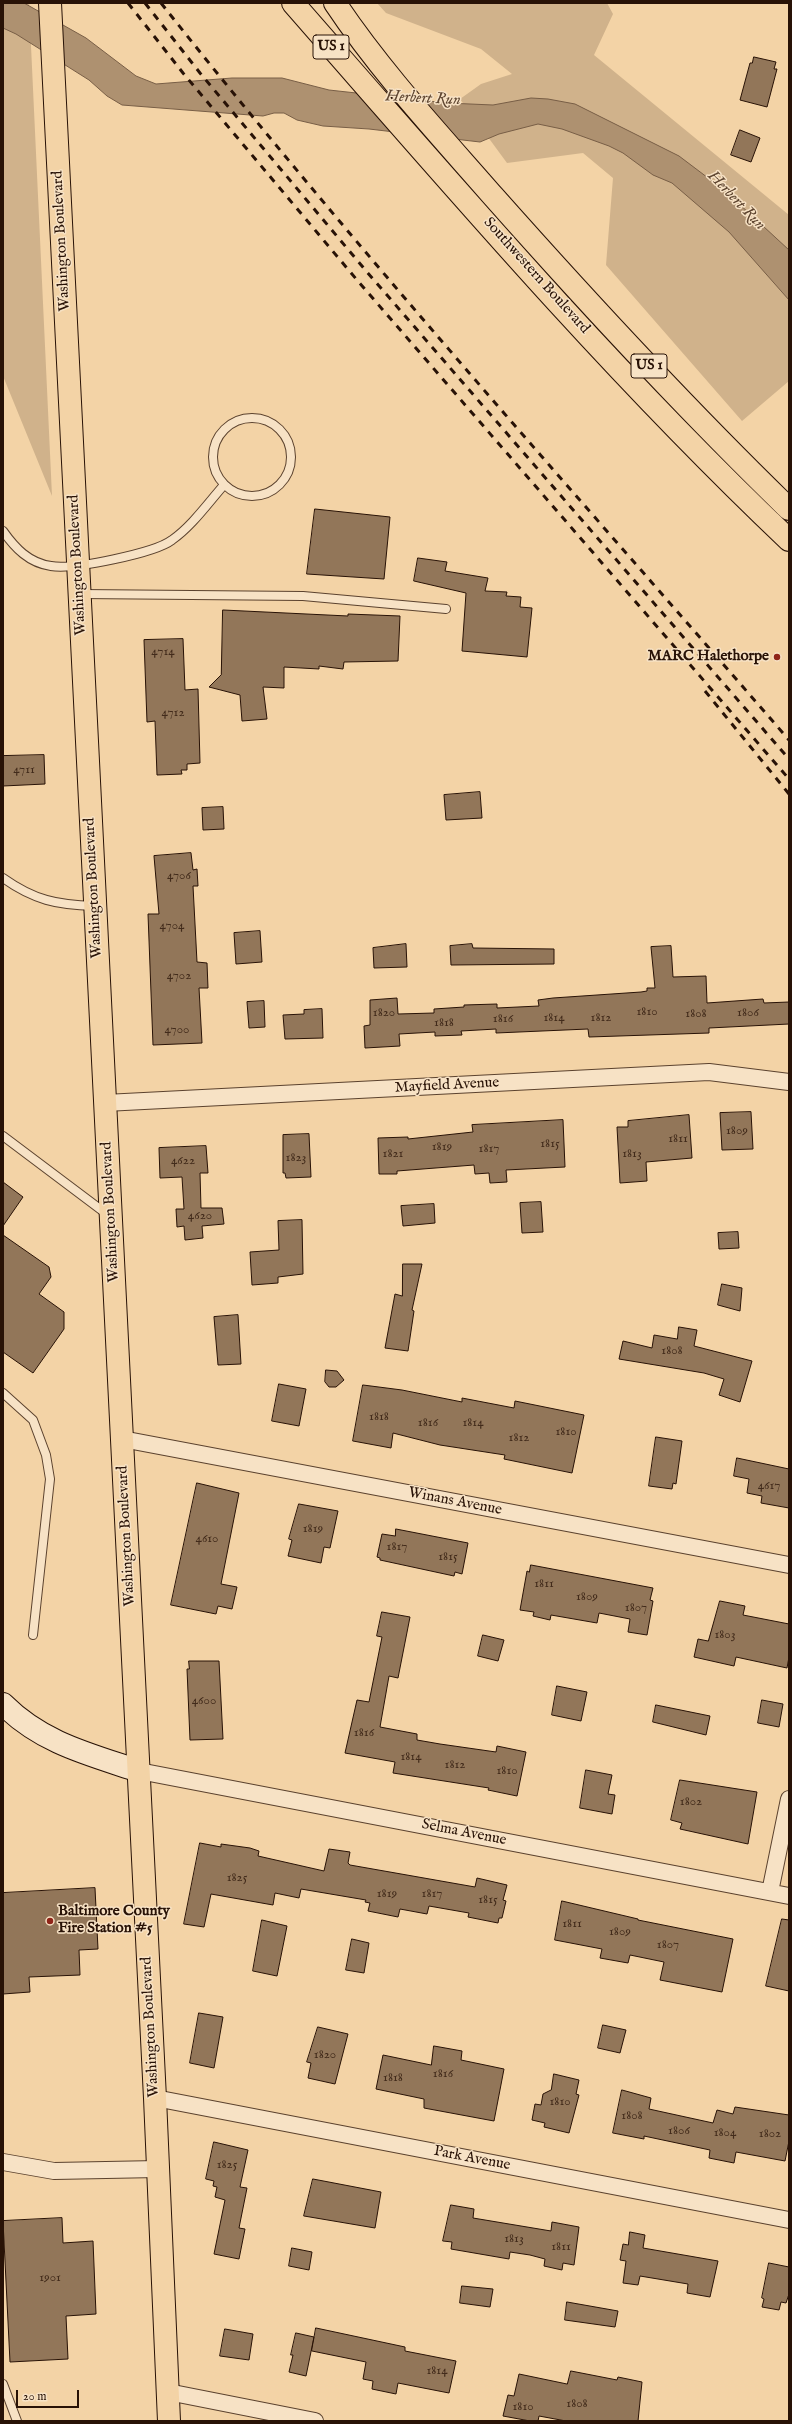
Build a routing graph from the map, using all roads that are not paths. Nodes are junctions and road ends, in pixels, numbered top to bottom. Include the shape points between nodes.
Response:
1 (50, 3) edge
2 (293, 3) edge
3 (334, 3) edge
4 (224, 485) junction
5 (789, 509) edge
6 (3, 531) edge
7 (789, 540) edge
8 (78, 564) junction
9 (79, 594) junction
10 (446, 609) dead end
11 (3, 878) edge
12 (95, 906) junction
13 (789, 1082) edge
14 (105, 1103) junction
15 (3, 1136) edge
16 (111, 1218) junction
17 (3, 1393) edge
18 (122, 1439) junction
19 (789, 1565) edge
20 (33, 1635) dead end
21 (3, 1704) edge
22 (139, 1771) junction
23 (789, 1799) edge
24 (770, 1892) junction
25 (789, 1896) edge
26 (155, 2098) junction
27 (3, 2162) edge
28 (158, 2169) junction
29 (789, 2220) edge
30 (3, 2384) edge
31 (168, 2392) junction
32 (17, 2421) edge
33 (170, 2421) edge
34 (315, 2421) edge

1 - 8 main road, Washington Boulevard
2 - 7 main road, Southwestern Boulevard / US 1 via 565,310 695,447
3 - 5 main road, Southwestern Boulevard / US 1 via 400,88 580,294
4 - 4 lane via 237,493 252,496 267,493 280,484 288,471 291,456 288,441 280,428 267,420 252,417 237,421 224,429 216,442 213,457 216,472
4 - 8 lane via 172,541 135,555
6 - 8 lane via 15,547 30,559 52,566
8 - 9 main road, Washington Boulevard
9 - 10 lane via 303,596
9 - 12 main road, Washington Boulevard
11 - 12 lane via 20,891 42,900 63,905
12 - 14 main road, Washington Boulevard
13 - 14 street, Mayfield Avenue via 708,1072
14 - 16 main road, Washington Boulevard
15 - 16 lane
16 - 18 main road, Washington Boulevard
17 - 20 lane via 32,1420 46,1455 50,1479
18 - 19 street, Winans Avenue
18 - 22 main road, Washington Boulevard
21 - 22 street via 16,1717 41,1734 71,1748
22 - 24 street, Selma Avenue
22 - 26 main road, Washington Boulevard
23 - 24 street
24 - 25 street, Selma Avenue
26 - 28 main road, Washington Boulevard
26 - 29 street, Park Avenue
27 - 28 street via 54,2171
28 - 31 main road, Washington Boulevard
30 - 32 lane
31 - 33 main road, Washington Boulevard
31 - 34 street

